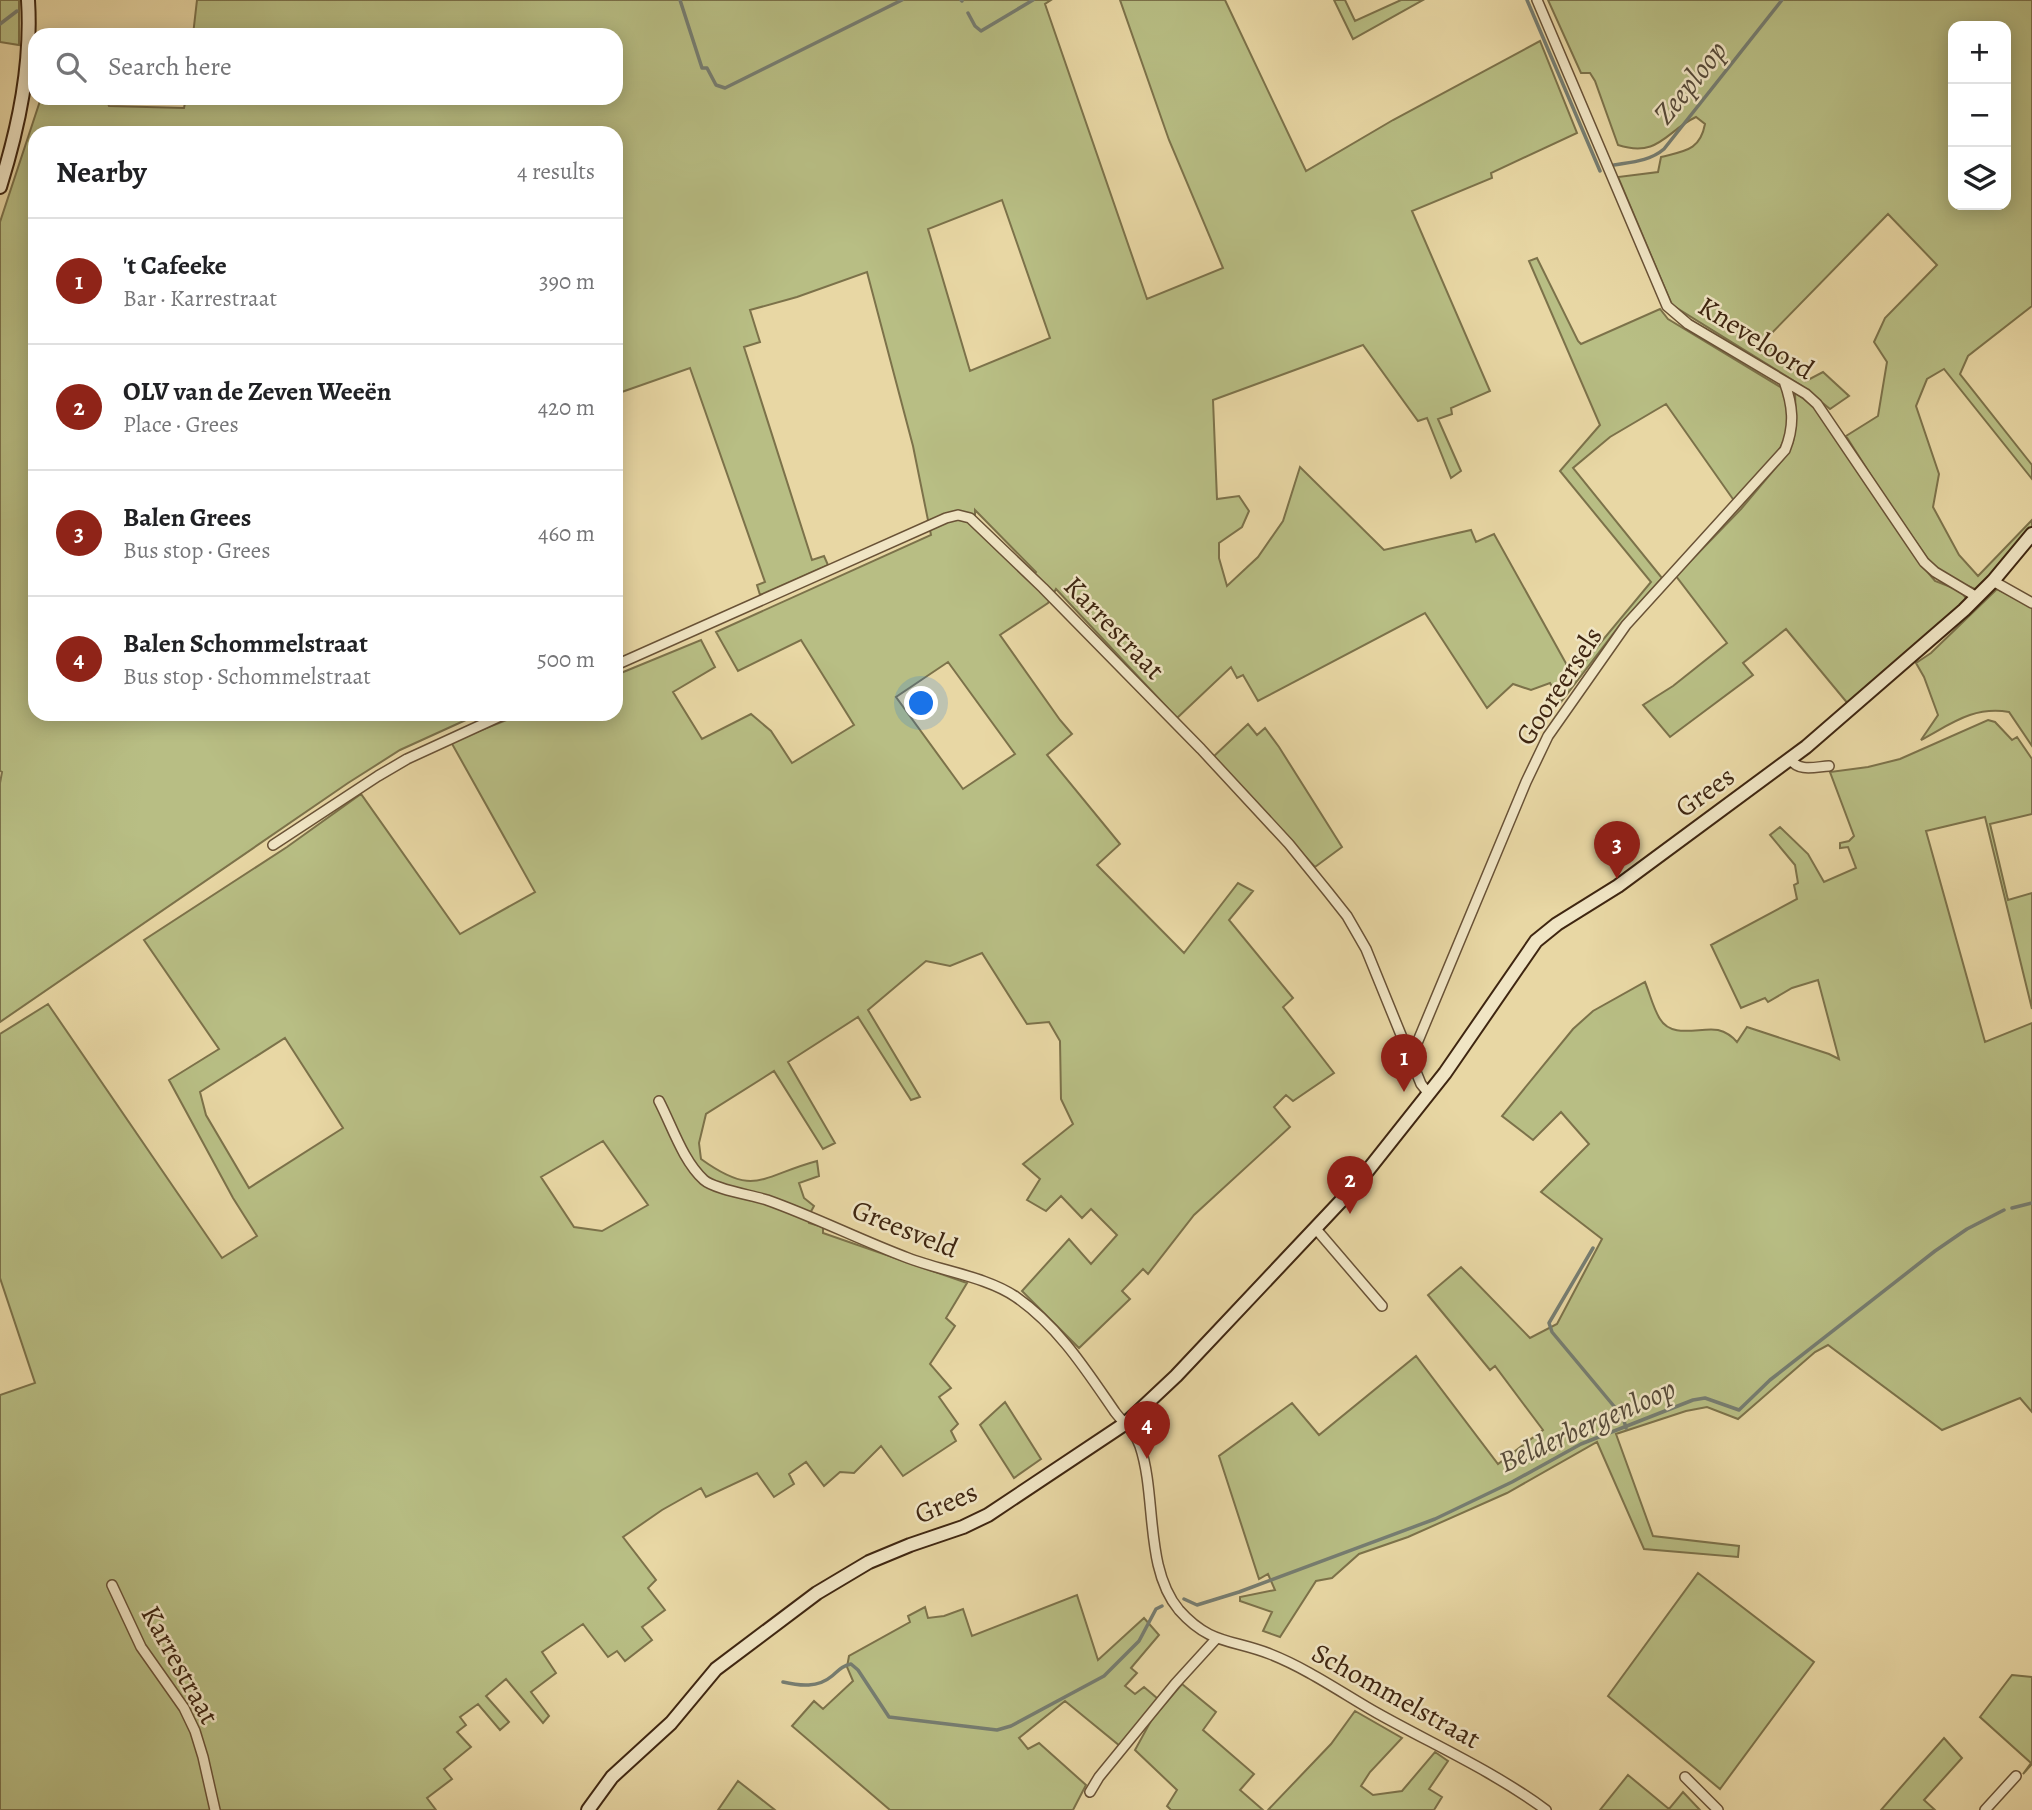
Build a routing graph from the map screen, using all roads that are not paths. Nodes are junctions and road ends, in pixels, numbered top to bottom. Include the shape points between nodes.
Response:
1 (27, 0) edge
2 (1537, 0) edge
3 (0, 187) edge
4 (1784, 381) junction
5 (2032, 534) edge
6 (1993, 581) junction
7 (1977, 597) junction
8 (2032, 603) edge
9 (623, 662) edge
10 (491, 721) edge
11 (1790, 759) junction
12 (1829, 766) dead end
13 (273, 845) dead end
14 (1409, 1054) junction
15 (1429, 1094) junction
16 (659, 1101) dead end
17 (1316, 1229) junction
18 (1382, 1306) dead end
19 (1126, 1423) junction
20 (112, 1585) dead end
21 (1216, 1639) junction
22 (2016, 1776) dead end
23 (1685, 1777) dead end
24 (1090, 1792) dead end
25 (215, 1810) edge
26 (588, 1810) edge
27 (1546, 1810) edge
28 (1718, 1810) edge
29 (1985, 1810) edge

1 - 3 street via 24,88
2 - 4 street, Kneveloord via 1667,306 1688,324
4 - 7 street, Kneveloord via 1807,394 1827,416 1924,562
4 - 14 street, Gooreersels via 1792,422 1785,450 1626,625 1548,736
5 - 6 street, Grees
6 - 7 street, Grees
6 - 8 street
7 - 11 street, Grees
9 - 14 street, Karrestraat via 946,518 970,518 1201,749 1289,844 1347,916 1366,949
10 - 13 street via 388,770
11 - 12 street via 1802,768
11 - 15 street, Grees via 1536,941
14 - 15 street, Karrestraat
15 - 17 street, Grees
16 - 19 street, Greesveld via 695,1171 706,1183 820,1219 905,1257 1015,1296 1062,1339
17 - 18 street
17 - 19 street, Grees
19 - 21 street, Schommelstraat via 1140,1447 1160,1575 1168,1595 1193,1623
19 - 26 street, Grees via 988,1514 869,1562 817,1593 716,1669 671,1723 612,1777
20 - 25 street, Karrestraat via 141,1647 195,1731
21 - 24 street
21 - 27 street, Schommelstraat via 1270,1654 1307,1673 1467,1760
22 - 29 street
23 - 28 street

